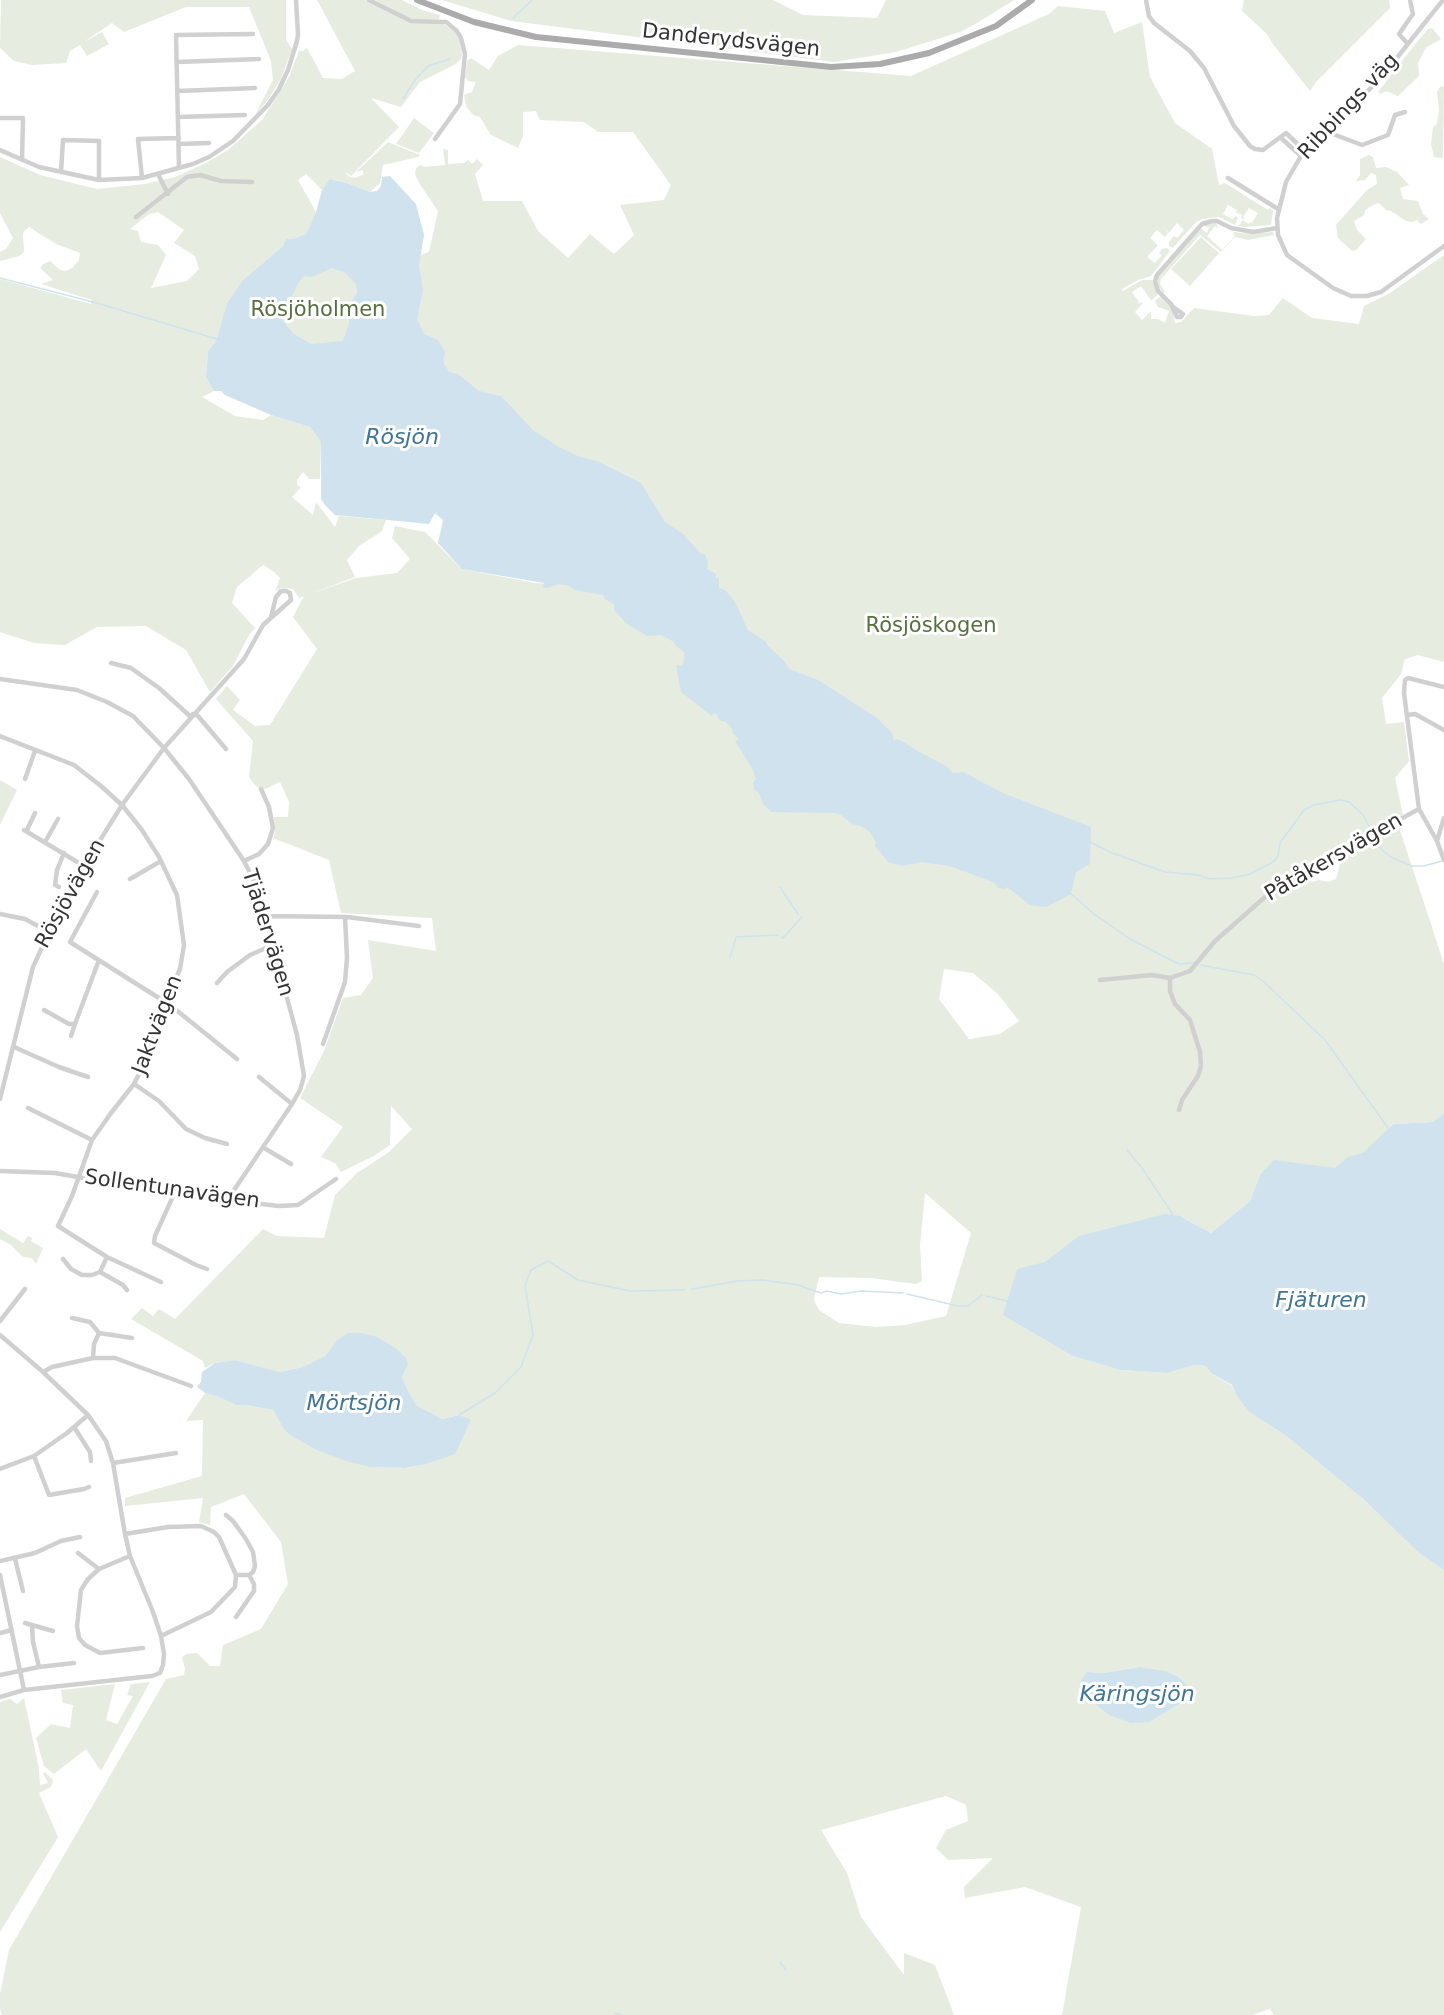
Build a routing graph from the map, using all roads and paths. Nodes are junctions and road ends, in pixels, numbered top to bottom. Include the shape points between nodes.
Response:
1 (296, 0) edge
2 (369, 0) edge
3 (417, 0) edge
4 (1032, 0) edge
5 (1146, 0) edge
6 (1410, 0) edge
7 (1443, 0) edge
8 (253, 34) dead end
9 (1407, 44) junction
10 (259, 59) dead end
11 (177, 62) junction
12 (255, 88) dead end
13 (178, 91) junction
14 (1405, 112) dead end
15 (245, 115) dead end
16 (178, 117) junction
17 (0, 118) edge
18 (1325, 131) junction
19 (435, 139) dead end
20 (179, 141) junction
21 (209, 142) dead end
22 (0, 150) edge
23 (1303, 153) junction
24 (22, 160) junction
25 (179, 168) junction
26 (61, 172) junction
27 (158, 174) junction
28 (142, 178) junction
29 (1228, 178) dead end
30 (99, 180) junction
31 (252, 182) dead end
32 (168, 194) junction
33 (1278, 209) junction
34 (136, 218) dead end
35 (1277, 228) junction
36 (1444, 246) edge
37 (1173, 307) dead end
38 (271, 617) junction
39 (111, 663) dead end
40 (0, 679) edge
41 (1444, 687) edge
42 (192, 715) junction
43 (1407, 715) junction
44 (1444, 730) edge
45 (0, 736) edge
46 (165, 748) junction
47 (226, 749) dead end
48 (35, 751) junction
49 (25, 779) dead end
50 (261, 789) dead end
51 (122, 805) junction
52 (1419, 809) junction
53 (35, 813) dead end
54 (1444, 818) edge
55 (58, 819) dead end
56 (1444, 840) edge
57 (1437, 841) junction
58 (45, 842) junction
59 (64, 853) junction
60 (1444, 860) edge
61 (161, 861) junction
62 (244, 861) junction
63 (84, 866) junction
64 (130, 879) dead end
65 (59, 887) dead end
66 (98, 892) dead end
67 (0, 914) edge
68 (266, 916) junction
69 (345, 917) junction
70 (419, 926) dead end
71 (48, 932) junction
72 (273, 945) junction
73 (99, 960) junction
74 (1170, 978) junction
75 (1100, 980) dead end
76 (217, 983) dead end
77 (165, 1003) junction
78 (44, 1010) dead end
79 (75, 1024) junction
80 (71, 1036) dead end
81 (323, 1044) dead end
82 (14, 1047) junction
83 (237, 1059) dead end
84 (88, 1077) dead end
85 (259, 1077) dead end
86 (134, 1084) junction
87 (0, 1099) edge
88 (292, 1104) junction
89 (28, 1108) dead end
90 (1179, 1110) dead end
91 (92, 1140) junction
92 (227, 1144) dead end
93 (264, 1148) junction
94 (291, 1164) dead end
95 (0, 1171) edge
96 (79, 1177) junction
97 (336, 1179) dead end
98 (174, 1194) junction
99 (228, 1199) junction
100 (107, 1257) junction
101 (63, 1259) dead end
102 (207, 1269) dead end
103 (100, 1272) junction
104 (161, 1282) dead end
105 (26, 1289) dead end
106 (127, 1290) dead end
107 (72, 1318) dead end
108 (0, 1321) edge
109 (99, 1333) junction
110 (0, 1335) edge
111 (132, 1338) dead end
112 (93, 1358) junction
113 (43, 1372) junction
114 (191, 1386) dead end
115 (88, 1415) junction
116 (74, 1428) junction
117 (177, 1453) dead end
118 (34, 1456) junction
119 (90, 1461) dead end
120 (113, 1463) junction
121 (0, 1469) edge
122 (89, 1487) dead end
123 (226, 1515) dead end
124 (124, 1534) junction
125 (80, 1537) dead end
126 (78, 1552) dead end
127 (130, 1556) junction
128 (15, 1558) junction
129 (0, 1561) edge
130 (99, 1569) junction
131 (0, 1575) edge
132 (236, 1575) junction
133 (249, 1575) junction
134 (23, 1591) dead end
135 (236, 1617) dead end
136 (26, 1623) dead end
137 (33, 1626) junction
138 (12, 1630) junction
139 (53, 1631) dead end
140 (0, 1633) edge
141 (161, 1636) junction
142 (143, 1648) dead end
143 (74, 1663) dead end
144 (39, 1666) junction
145 (20, 1670) junction
146 (0, 1674) edge
147 (24, 1690) junction
148 (0, 1697) edge

1 - 25 street via 298,34 294,56 268,105 232,141 208,157
2 - 19 street via 411,21 446,22 461,38 465,54 460,104
3 - 4 main road, Danderydsvägen via 474,22 536,37 831,67 880,64 929,53 996,26
5 - 23 street via 1154,23 1190,51 1204,68 1234,126 1250,146 1263,150 1281,138
6 - 9 street via 1413,14 1399,34
7 - 9 street, Ribbings väg
8 - 11 street via 176,35
9 - 18 street, Ribbings väg via 1380,79
10 - 11 street
11 - 13 street
12 - 13 street
13 - 16 street
14 - 18 street via 1395,115 1388,135 1362,145
15 - 16 street
16 - 20 street
17 - 24 street via 23,118
18 - 23 street, Ribbings väg
20 - 21 street
20 - 25 street
20 - 28 street via 138,139
22 - 24 street
23 - 33 street, Ribbings väg via 1286,182
24 - 26 street
25 - 27 street
26 - 30 street
26 - 30 street via 63,140 99,141
27 - 28 street
27 - 32 street
28 - 30 street
29 - 33 street
31 - 32 street via 221,181 200,175 187,177
32 - 34 street
33 - 35 street, Ribbings väg
35 - 36 street, Ribbings väg via 1287,255 1351,296 1381,291
35 - 37 street via 1253,232 1217,221 1202,224 1156,275 1158,291
38 - 38 street, Rösjövägen via 291,600 290,593 281,591 276,597
38 - 42 street, Rösjövägen via 244,659
39 - 42 street via 131,668
40 - 46 street, Tjädervägen via 77,690 107,702 133,716
41 - 43 street via 1405,680
42 - 46 street, Rösjövägen
42 - 47 street via 198,716
43 - 44 street via 1415,714
43 - 52 street
45 - 48 street, Jaktvägen
46 - 51 street, Rösjövägen
46 - 62 street, Tjädervägen
48 - 49 street
48 - 51 street, Jaktvägen via 74,765
50 - 62 street via 273,828 268,844
51 - 61 street, Jaktvägen
51 - 63 street, Rösjövägen
52 - 57 street
52 - 74 street, Påtåkersvägen via 1349,853 1310,869 1265,897 1215,941 1193,969
53 - 58 street via 25,830
54 - 57 street
55 - 58 street
56 - 57 street
57 - 60 street
58 - 59 street
59 - 63 street
59 - 65 street via 57,870 55,885
61 - 64 street
61 - 77 street, Jaktvägen via 177,896 184,945 180,969
62 - 68 street, Tjädervägen
63 - 71 street, Rösjövägen
66 - 73 street via 70,942
67 - 71 street via 25,919
68 - 69 street
68 - 72 street, Tjädervägen
69 - 70 street
69 - 81 street via 345,982
71 - 82 street, Rösjövägen via 33,967
72 - 76 street via 250,954
72 - 88 street, Tjädervägen via 304,1076
73 - 77 street
73 - 79 street
74 - 75 street via 1152,975
74 - 90 street via 1175,1004 1190,1020 1201,1066
77 - 83 street
77 - 86 street, Jaktvägen
78 - 79 street
79 - 80 street
82 - 84 street
82 - 87 street, Rösjövägen
85 - 88 street
86 - 91 street, Jaktvägen
86 - 92 street via 159,1101 186,1129
88 - 93 street, Tjädervägen
89 - 91 street
91 - 96 street, Jaktvägen
93 - 94 street
93 - 99 street, Tjädervägen
95 - 96 street, Sollentunavägen
96 - 98 street, Sollentunavägen
96 - 100 street, Jaktvägen via 58,1226
97 - 99 street, Sollentunavägen via 298,1205
98 - 99 street, Sollentunavägen
98 - 102 street via 154,1243
100 - 103 street
100 - 104 street
101 - 103 street via 82,1275
103 - 106 street
105 - 108 street
107 - 109 street via 90,1323
109 - 111 street
109 - 112 street
110 - 113 street
112 - 113 street
112 - 114 street via 115,1358
113 - 115 street
115 - 116 street
115 - 120 street via 106,1441
116 - 118 street
116 - 119 street via 90,1452
117 - 120 street
118 - 121 street
118 - 122 street via 49,1496
120 - 124 street
123 - 133 street via 253,1552 255,1566
124 - 127 street
124 - 132 street via 201,1526 219,1537
125 - 128 street
126 - 130 street
127 - 130 street
127 - 141 street
128 - 129 street
128 - 134 street
130 - 142 street via 81,1590 79,1638 100,1653
131 - 138 street
132 - 133 street
132 - 141 street via 235,1587 211,1612
133 - 135 street via 255,1591
136 - 137 street
137 - 139 street
137 - 144 street
138 - 140 street
138 - 145 street
141 - 147 street via 164,1654 160,1673
143 - 144 street
144 - 145 street
145 - 146 street
145 - 147 street
147 - 148 street

